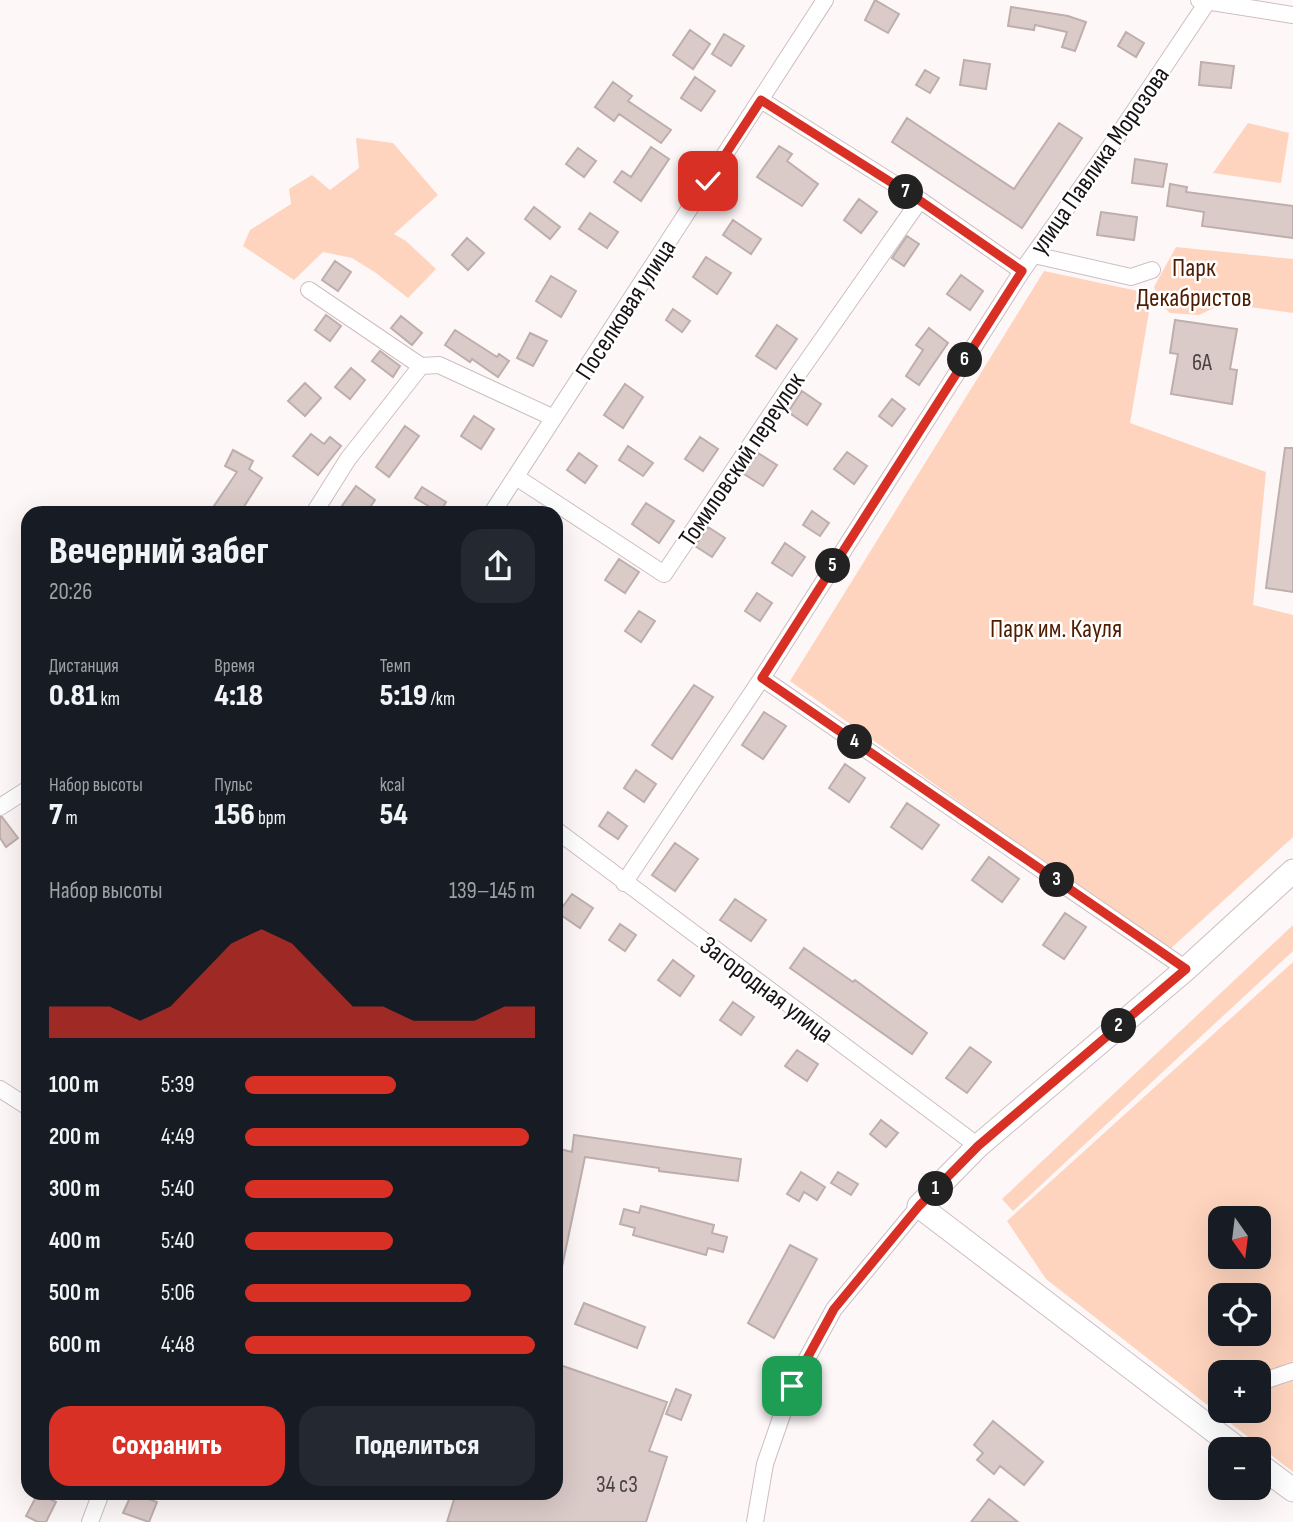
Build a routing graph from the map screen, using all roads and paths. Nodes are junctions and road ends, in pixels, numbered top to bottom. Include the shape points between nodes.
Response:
1 (825, 0) edge
2 (1204, 1) edge
3 (1293, 15) edge
4 (761, 100) junction
5 (919, 200) junction
6 (1034, 254) junction
7 (1152, 270) dead end
8 (1022, 271) junction
9 (309, 290) dead end
10 (421, 366) junction
11 (554, 418) junction
12 (516, 477) junction
13 (318, 506) edge
14 (497, 506) edge
15 (560, 506) edge
16 (563, 508) edge
17 (762, 678) junction
18 (21, 794) edge
19 (0, 807) edge
20 (563, 835) edge
21 (1293, 871) edge
22 (624, 883) junction
23 (1186, 969) junction
24 (0, 1089) edge
25 (21, 1102) edge
26 (978, 1146) junction
27 (919, 1206) junction
28 (1293, 1371) edge
29 (1271, 1379) edge
30 (1222, 1437) edge
31 (1271, 1474) edge
32 (1293, 1490) edge
33 (98, 1500) edge
34 (90, 1522) edge
35 (755, 1522) edge

1 - 4 street, Поселковая улица
2 - 3 street
2 - 6 street, улица Павлика Морозова via 1115,141
4 - 5 street
4 - 11 street, Поселковая улица
5 - 8 street
5 - 16 street, Томиловский переулок via 664,574
6 - 7 street via 1131,277
6 - 8 street, улица Павлика Морозова
8 - 17 street, улица Павлика Морозова
9 - 10 street
10 - 11 street via 439,365
10 - 13 street via 348,459
11 - 12 street, Поселковая улица
12 - 14 street, Поселковая улица
12 - 15 street, Томиловский переулок
17 - 22 street, улица Павлика Морозова
17 - 23 street
18 - 19 street
20 - 22 street, Загородная улица
21 - 23 street
22 - 26 street, Загородная улица
23 - 26 street
24 - 25 street
26 - 27 street
27 - 30 street
27 - 35 street via 834,1309 792,1386 765,1464
28 - 29 street
31 - 32 street
33 - 34 street

